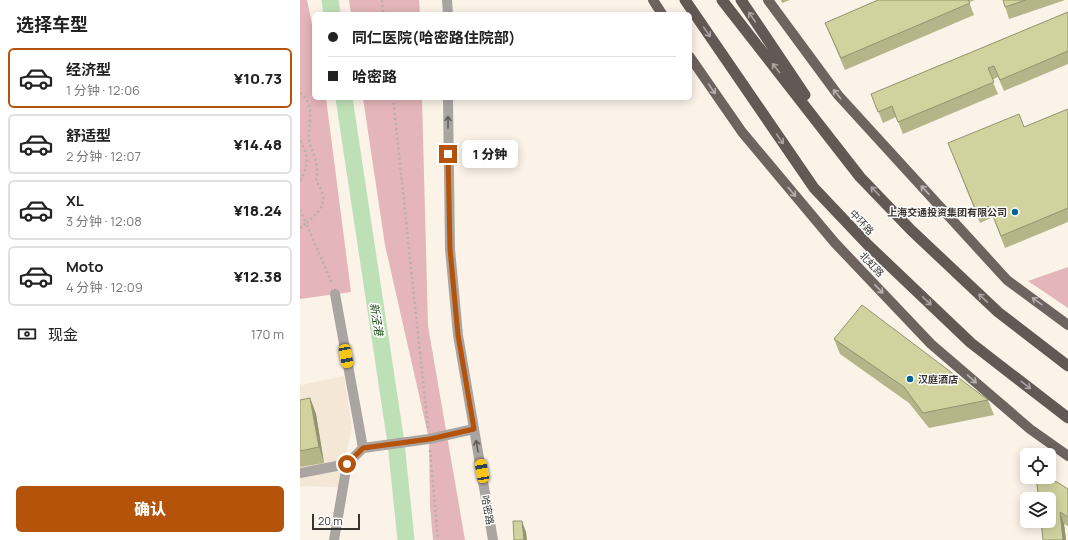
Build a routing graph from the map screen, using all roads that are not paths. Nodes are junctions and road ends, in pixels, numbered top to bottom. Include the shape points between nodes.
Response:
1 (447, 0) edge
2 (653, 0) edge
3 (685, 0) edge
4 (722, 0) edge
5 (741, 0) edge
6 (768, 0) edge
7 (448, 12) edge
8 (661, 12) edge
9 (692, 60) edge
10 (448, 100) edge
11 (860, 177) junction
12 (335, 294) road end
13 (1068, 325) edge
14 (1068, 366) edge
15 (1068, 418) edge
16 (474, 429) junction
17 (363, 448) junction
18 (1068, 456) edge
19 (347, 464) junction
20 (300, 473) edge
21 (334, 540) edge
22 (493, 540) edge

1 - 7 street
2 - 8 main road
3 -> 15 highway, 中环路 via 814,188 868,245 971,343
11 -> 4 highway
11 -> 5 highway
13 -> 6 main road via 1007,280 838,96
9 -> 18 main road, 北虹路 via 742,132 840,249 931,344 1030,429
16 -> 10 street, 哈密路 via 458,335 450,249
14 -> 11 highway via 998,312 911,230
12 - 17 street
16 - 17 street via 430,439
22 -> 16 street, 哈密路
17 - 19 street
19 - 20 street
19 - 21 street

